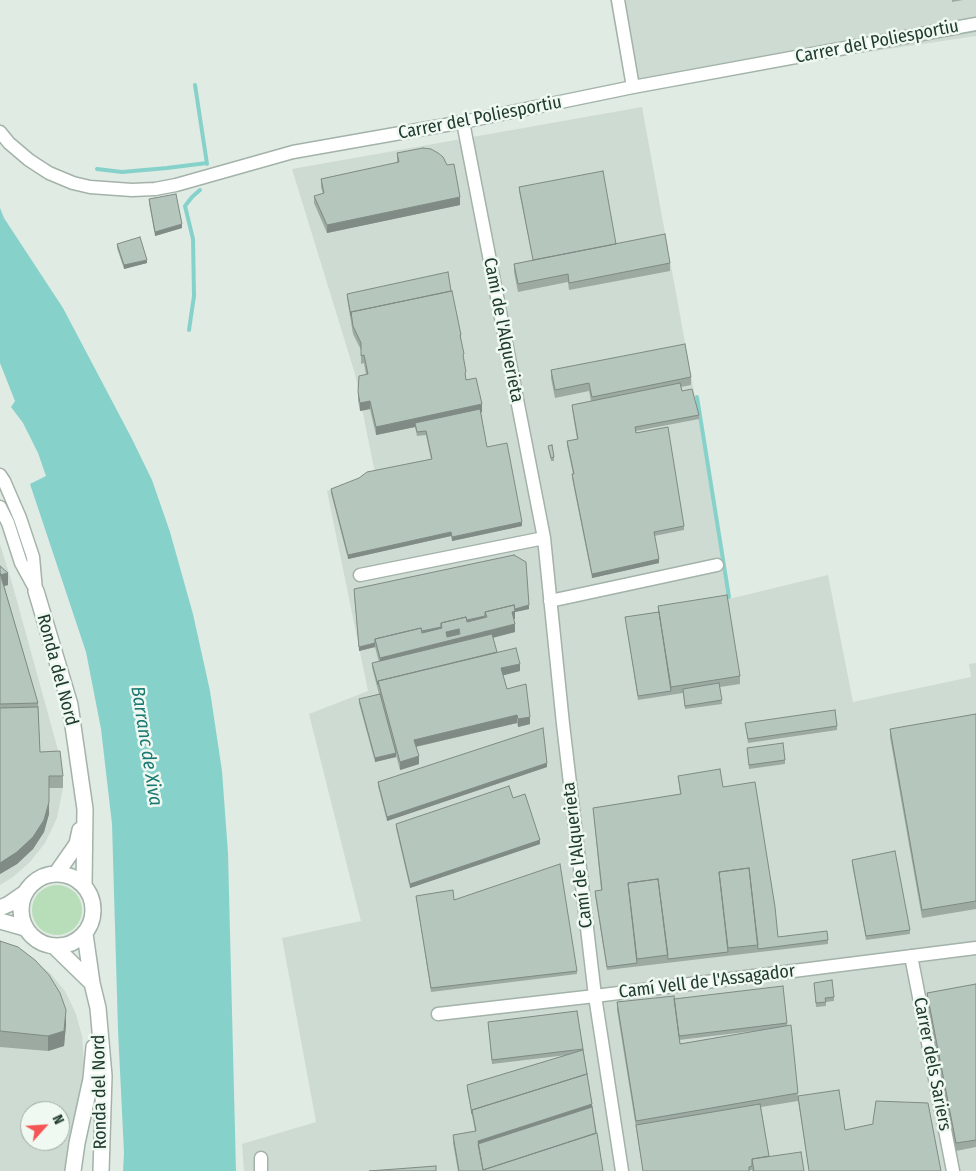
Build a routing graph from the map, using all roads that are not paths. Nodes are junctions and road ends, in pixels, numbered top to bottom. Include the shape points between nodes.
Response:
1 (618, 0) edge
2 (976, 24) edge
3 (634, 87) junction
4 (463, 122) junction
5 (0, 132) edge
6 (0, 475) edge
7 (0, 507) edge
8 (544, 538) junction
9 (717, 565) dead end
10 (360, 575) dead end
11 (36, 591) junction
12 (550, 602) junction
13 (85, 809) junction
14 (56, 874) junction
15 (84, 886) junction
16 (25, 893) junction
17 (0, 908) edge
18 (0, 921) edge
19 (24, 928) junction
20 (84, 934) junction
21 (55, 947) junction
22 (976, 948) edge
23 (911, 956) junction
24 (92, 983) junction
25 (595, 996) junction
26 (98, 1008) junction
27 (438, 1014) dead end
28 (73, 1171) edge
29 (101, 1171) edge
30 (622, 1171) edge
31 (953, 1171) edge

1 - 3 street
2 - 3 street, Carrer del Poliesportiu
3 - 4 street, Carrer del Poliesportiu
4 - 5 street, Carrer del Poliesportiu via 293,152 176,185 132,190 72,183 49,173 29,160
4 - 8 street, Camí de l'Alquerieta
6 - 11 street, Ronda del Nord via 20,518 33,557
7 - 11 street, Ronda del Nord via 21,563
8 - 10 street
8 - 12 street, Camí de l'Alquerieta
9 - 12 street
11 - 13 street, Ronda del Nord via 70,705
12 - 25 street, Camí de l'Alquerieta
13 - 14 street, Ronda del Nord via 76,844
13 - 15 street, Ronda del Nord
14 - 15 street via 76,879
14 - 16 street via 37,880
15 - 20 street via 90,895 93,915
16 - 17 street
16 - 19 street via 21,904
18 - 19 street
19 - 21 street via 32,938
20 - 21 street via 76,942
20 - 24 street, Ronda del Nord
21 - 24 street
22 - 23 street, Camí Vell de l'Assagador
23 - 25 street, Camí Vell de l'Assagador
23 - 31 street, Carrer dels Sariers
24 - 26 street, Ronda del Nord
25 - 27 street, Camí Vell de l'Assagador
25 - 30 street, Camí de l'Alquerieta
26 - 28 street via 91,1079
26 - 29 street, Ronda del Nord via 104,1076

